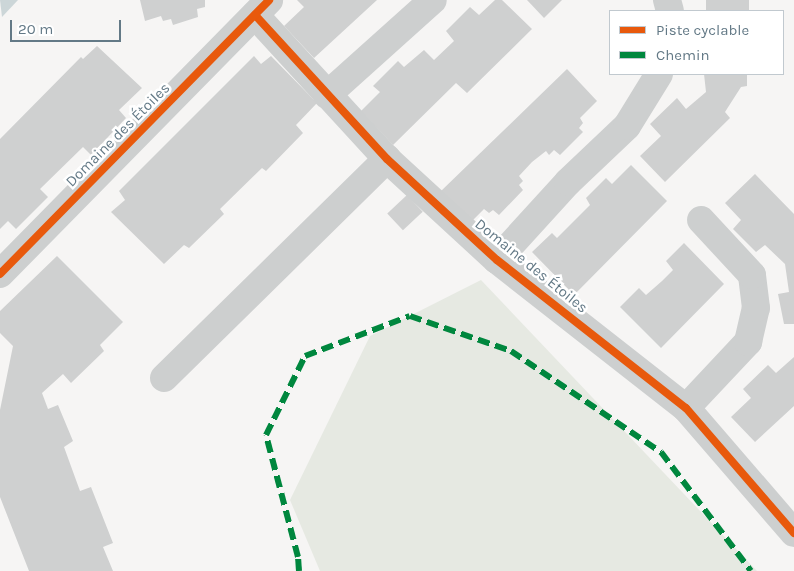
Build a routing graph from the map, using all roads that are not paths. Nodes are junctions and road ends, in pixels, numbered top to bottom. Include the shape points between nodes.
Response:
1 (433, 0) edge
2 (262, 8) edge
3 (658, 75) edge
4 (328, 95) junction
5 (387, 159) junction
6 (701, 220) dead end
7 (497, 260) junction
8 (0, 274) edge
9 (164, 378) dead end
10 (686, 408) junction
11 (794, 533) edge

1 - 4 street
2 - 4 street, Domaine des Étoiles
2 - 8 street, Domaine des Étoiles
3 - 7 street, Domaine des Étoiles via 627,126 568,182
4 - 5 street, Domaine des Étoiles
5 - 7 street, Domaine des Étoiles
5 - 9 street
6 - 10 street via 752,275 756,308 748,342
7 - 10 street, Domaine des Étoiles
10 - 11 street, Domaine des Étoiles

